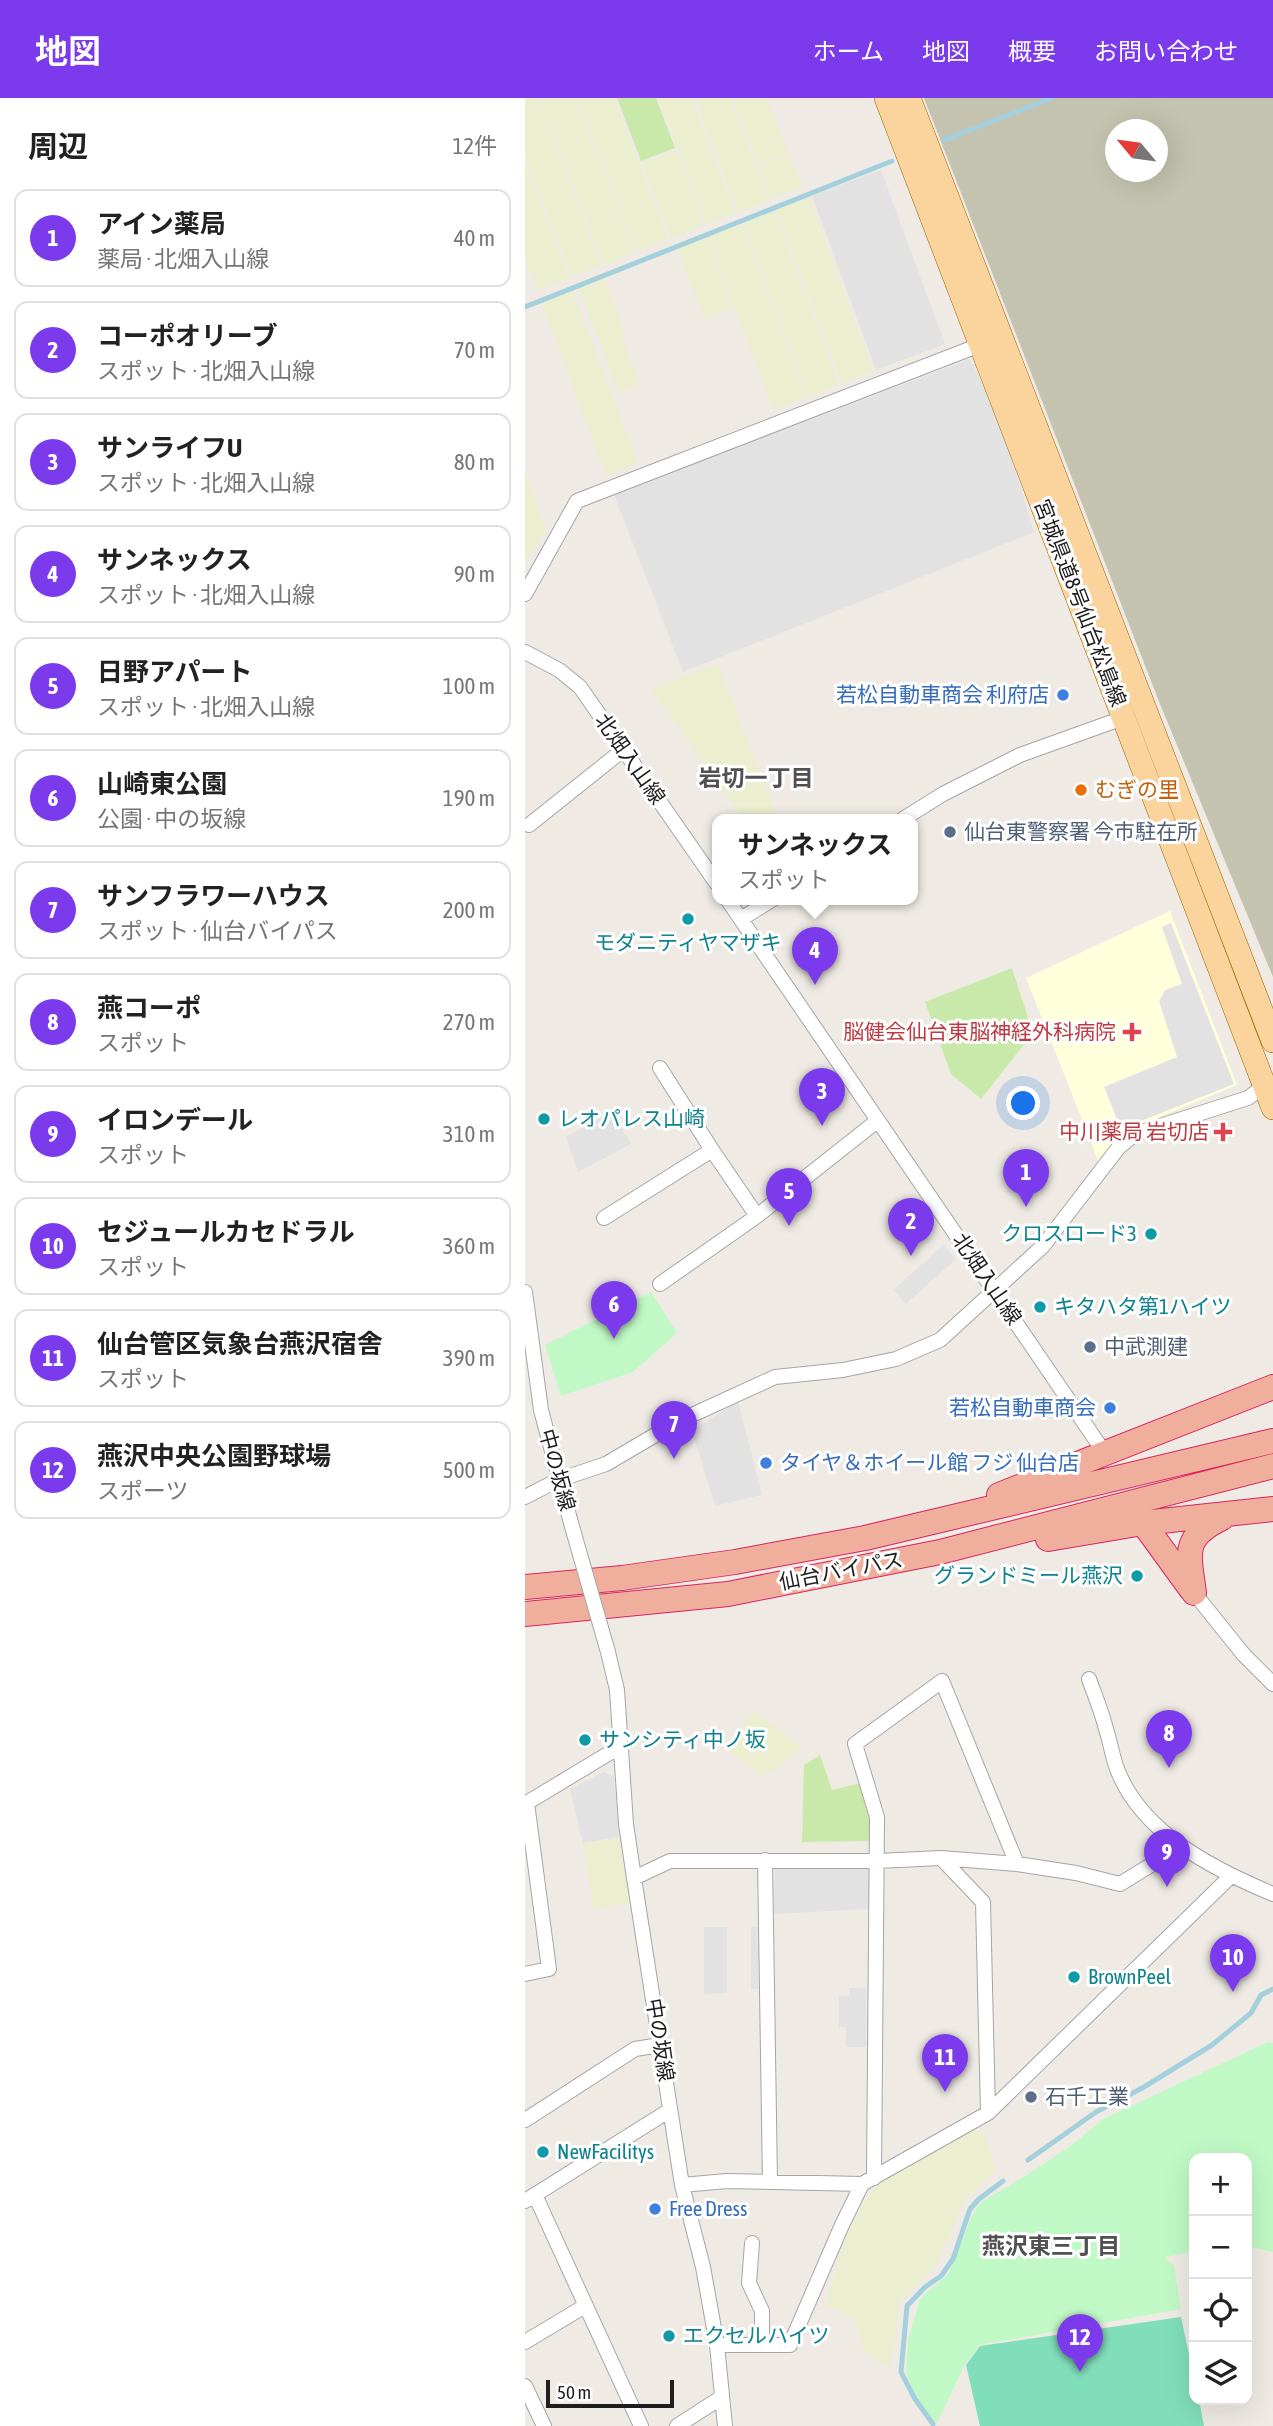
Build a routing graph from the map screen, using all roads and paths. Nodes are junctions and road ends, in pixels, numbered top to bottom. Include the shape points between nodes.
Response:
1 (886, 98) edge
2 (909, 98) edge
3 (992, 341) junction
4 (525, 594) edge
5 (525, 652) edge
6 (1123, 718) junction
7 (623, 750) junction
8 (911, 814) edge
9 (529, 825) dead end
10 (712, 877) edge
11 (731, 905) edge
12 (763, 905) edge
13 (741, 919) junction
14 (1273, 1041) edge
15 (660, 1068) dead end
16 (1269, 1082) edge
17 (1273, 1108) edge
18 (877, 1121) junction
19 (712, 1150) junction
20 (757, 1216) junction
21 (604, 1218) dead end
22 (660, 1284) dead end
23 (995, 1290) junction
24 (525, 1292) edge
25 (528, 1335) edge
26 (1273, 1387) edge
27 (1273, 1441) edge
28 (1104, 1452) junction
29 (1273, 1466) edge
30 (558, 1480) junction
31 (525, 1497) edge
32 (1273, 1508) edge
33 (1229, 1515) junction
34 (937, 1520) junction
35 (1143, 1523) junction
36 (940, 1552) junction
37 (525, 1587) edge
38 (1194, 1592) junction
39 (525, 1614) edge
40 (1089, 1679) dead end
41 (1273, 1684) edge
42 (621, 1746) junction
43 (526, 1804) edge
44 (1182, 1846) junction
45 (941, 1858) junction
46 (765, 1860) junction
47 (877, 1861) junction
48 (1017, 1864) junction
49 (1231, 1877) junction
50 (635, 1878) junction
51 (1273, 1894) edge
52 (525, 1974) edge
53 (660, 2045) junction
54 (670, 2110) junction
55 (988, 2113) junction
56 (525, 2120) edge
57 (868, 2181) junction
58 (770, 2182) junction
59 (682, 2185) junction
60 (530, 2198) edge
61 (752, 2243) dead end
62 (585, 2306) junction
63 (525, 2342) edge
64 (717, 2345) junction
65 (762, 2345) junction
66 (525, 2386) edge
67 (722, 2397) junction
68 (544, 2426) edge
69 (641, 2426) edge
70 (677, 2426) edge
71 (725, 2426) edge

1 - 3 main road, 宮城県道8号仙台松島線
2 - 3 main road, 宮城県道8号仙台松島線
3 - 4 street via 577,501
3 - 6 main road, 宮城県道8号仙台松島線
3 - 14 main road, 宮城県道8号仙台松島線
5 - 7 street, 北畑入山線 via 580,687
6 - 8 street via 1020,754
6 - 16 main road, 宮城県道8号仙台松島線
7 - 9 street
7 - 10 street, 北畑入山線
11 - 13 street, 北畑入山線
12 - 13 street
13 - 18 street, 北畑入山線
15 - 19 street
16 - 17 main road, 宮城県道8号仙台松島線
16 - 23 street via 1248,1098 1135,1135 1119,1147 1043,1246
18 - 20 street
18 - 23 street, 北畑入山線
19 - 20 street
19 - 21 street
20 - 22 street
23 - 28 street, 北畑入山線
23 - 30 street via 940,1340 896,1359 775,1377 679,1420 606,1464
24 - 25 street, 中の坂線
25 - 30 street, 中の坂線
26 - 28 highway
27 - 34 highway, 仙台バイパス
28 - 34 highway
29 - 36 highway, 仙台バイパス
30 - 31 street
30 - 42 street, 中の坂線, bridge via 608,1652 617,1690
32 - 33 highway
33 - 35 highway
33 - 38 highway via 1202,1528 1191,1544
34 - 37 highway, 仙台バイパス via 735,1562
35 - 36 highway
35 - 38 highway
36 - 39 highway, 仙台バイパス via 728,1594
38 - 41 street
40 - 44 street via 1116,1767 1131,1796
42 - 43 street
42 - 50 street, 中の坂線
43 - 52 street via 549,1969
44 - 48 street via 1120,1884
44 - 49 street
45 - 47 street
45 - 48 street
45 - 55 street via 983,1902
46 - 47 street
46 - 50 street via 670,1861
46 - 58 street
47 - 48 street via 877,1817 855,1744 942,1681
47 - 57 street
49 - 51 street
49 - 55 street
50 - 53 street, 中の坂線
53 - 54 street, 中の坂線
53 - 56 street via 635,2049
54 - 59 street, 中の坂線
54 - 60 street
55 - 57 street
57 - 58 street
57 - 65 street via 842,2225 790,2345
58 - 59 street
59 - 64 street, 中の坂線
60 - 62 street
61 - 65 street via 749,2283 762,2311
62 - 63 street
62 - 69 street
64 - 65 street
64 - 67 street, 中の坂線
66 - 68 street
67 - 70 street
67 - 71 street, 中の坂線

